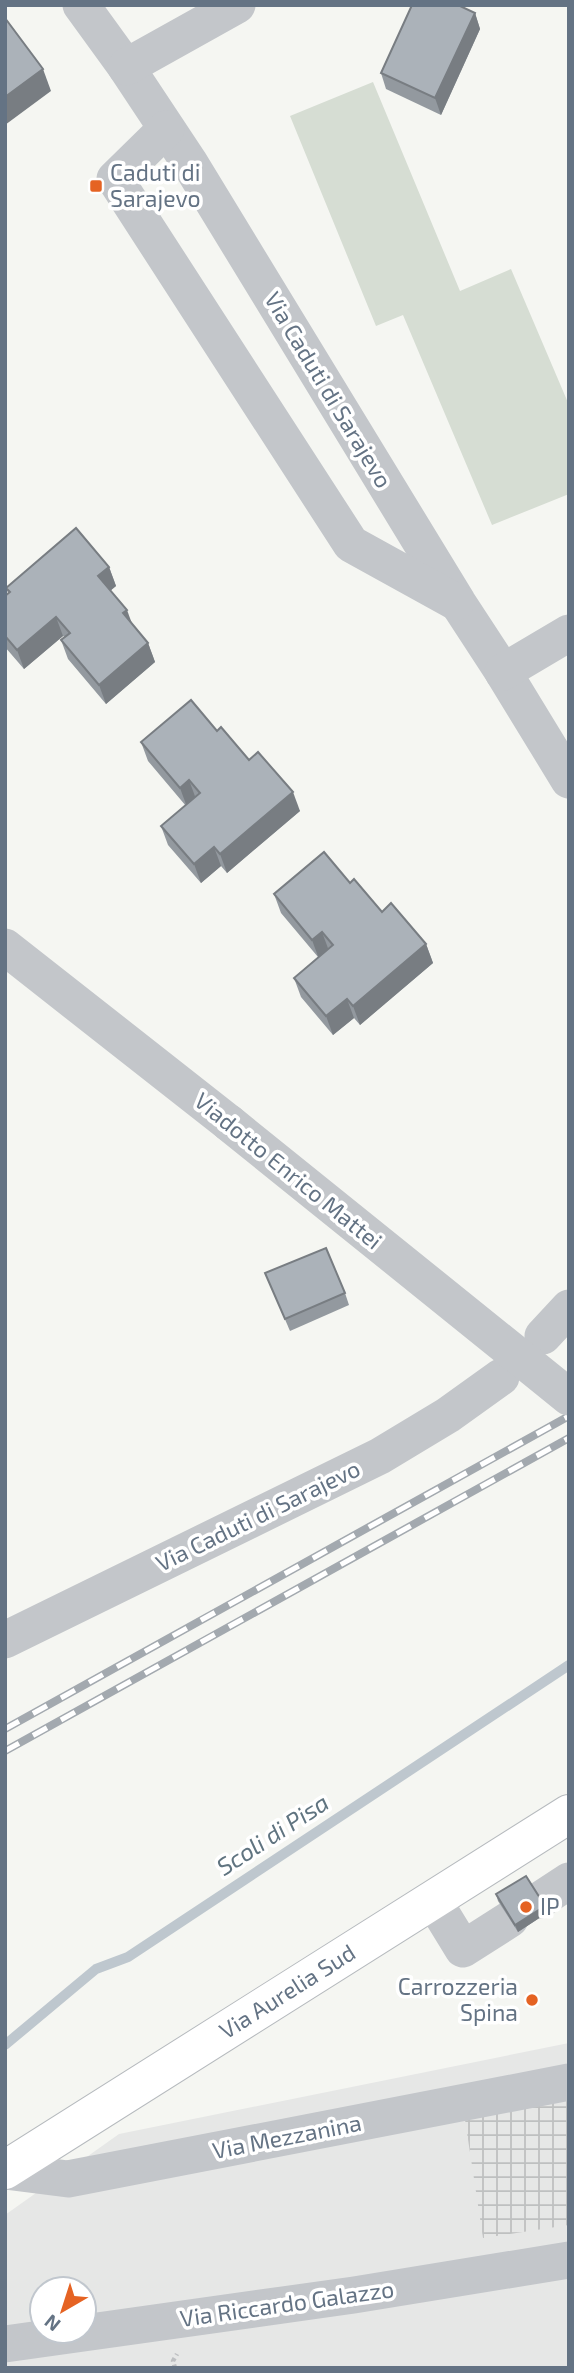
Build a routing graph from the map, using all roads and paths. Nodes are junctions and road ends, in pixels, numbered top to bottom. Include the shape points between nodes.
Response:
1 (81, 5) edge
2 (237, 5) edge
3 (125, 67) junction
4 (166, 129) junction
5 (458, 603) junction
6 (569, 633) edge
7 (503, 673) junction
8 (569, 780) edge
9 (5, 947) edge
10 (569, 1308) edge
11 (543, 1336) dead end
12 (501, 1377) dead end
13 (569, 1397) edge
14 (5, 1640) edge
15 (569, 1814) edge
16 (433, 1900) junction
17 (539, 1900) edge
18 (569, 2082) edge
19 (5, 2171) edge
20 (569, 2260) edge
21 (5, 2344) edge

1 - 3 street, Via Caduti di Sarajevo
2 - 3 street
3 - 4 street, Via Caduti di Sarajevo
4 - 5 street, Via Caduti di Sarajevo
4 - 5 street via 115,180 351,544
5 - 7 street, Via Caduti di Sarajevo
6 - 7 street
7 - 8 street, Via Caduti di Sarajevo
9 - 13 street, Viadotto Enrico Mattei, bridge
10 - 11 street
12 - 14 street, Via Caduti di Sarajevo via 428,1429 380,1456
15 - 16 main road, Via Aurelia Sud
16 - 17 street via 463,1949
16 - 19 main road, Via Aurelia Sud
18 - 19 street, Via Mezzanina via 68,2179
20 - 21 street, Via Riccardo Galazzo

